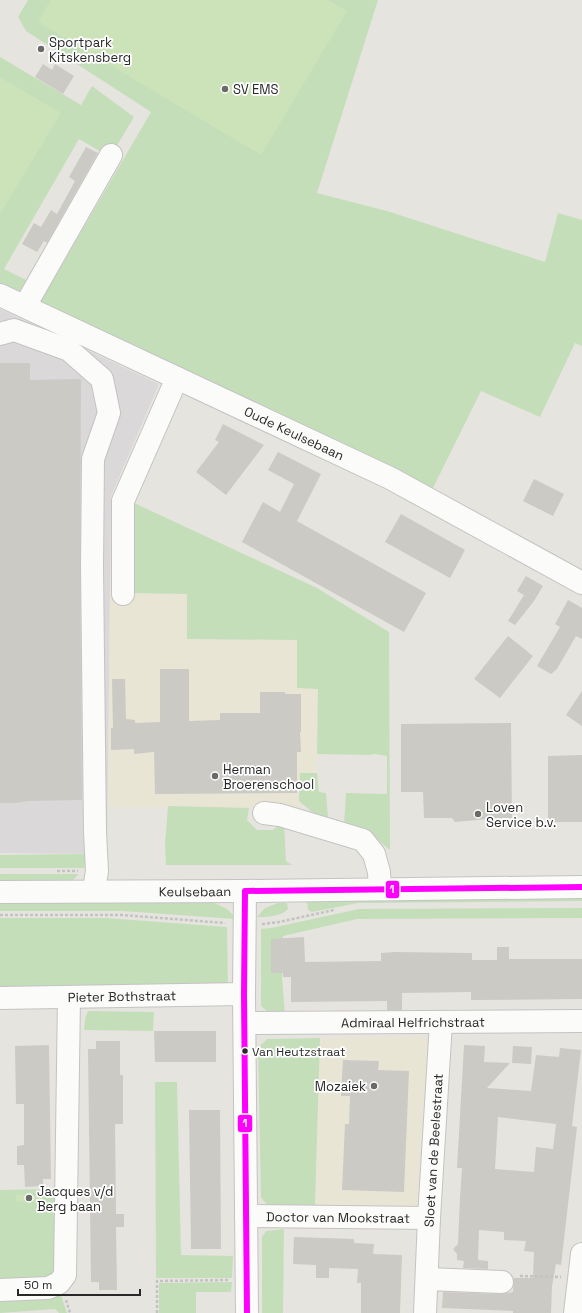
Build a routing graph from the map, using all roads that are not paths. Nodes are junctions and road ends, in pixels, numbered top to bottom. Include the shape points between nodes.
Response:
1 (111, 155) dead end
2 (0, 295) edge
3 (25, 306) junction
4 (0, 334) edge
5 (177, 378) junction
6 (582, 583) edge
7 (123, 594) dead end
8 (264, 813) dead end
9 (582, 887) edge
10 (380, 889) junction
11 (94, 890) junction
12 (245, 891) junction
13 (0, 892) edge
14 (244, 994) junction
15 (69, 997) junction
16 (0, 998) edge
17 (582, 1021) edge
18 (245, 1022) junction
19 (441, 1022) junction
20 (246, 1216) junction
21 (429, 1218) junction
22 (582, 1254) edge
23 (427, 1279) junction
24 (502, 1282) road end
25 (580, 1282) edge
26 (0, 1290) edge
27 (247, 1313) edge
28 (425, 1313) edge
29 (575, 1313) edge

1 - 3 street
2 - 3 street, Oude Keulsebaan
3 - 5 street, Oude Keulsebaan
4 - 11 street via 14,330 69,350 102,379 109,413 93,459 92,575 97,871
5 - 6 street, Oude Keulsebaan via 390,478
5 - 7 street via 123,501
8 - 10 street via 280,814 363,840 374,854
9 - 10 street, Keulsebaan
10 - 12 street, Keulsebaan
11 - 12 street, Keulsebaan
11 - 13 street, Keulsebaan
12 - 14 street
14 - 15 street, Pieter Bothstraat
14 - 18 street
15 - 16 street, Pieter Bothstraat
15 - 26 street via 65,1275 59,1283 48,1288
17 - 19 street, Admiraal Helfrichstraat
18 - 19 street, Admiraal Helfrichstraat
18 - 20 street
19 - 21 street, Sloet van de Beelestraat
20 - 21 street, Doctor van Mookstraat
20 - 27 street
21 - 23 street, Sloet van de Beelestraat
22 - 25 street
23 - 24 street
23 - 28 street, Sloet van de Beelestraat
25 - 29 street

